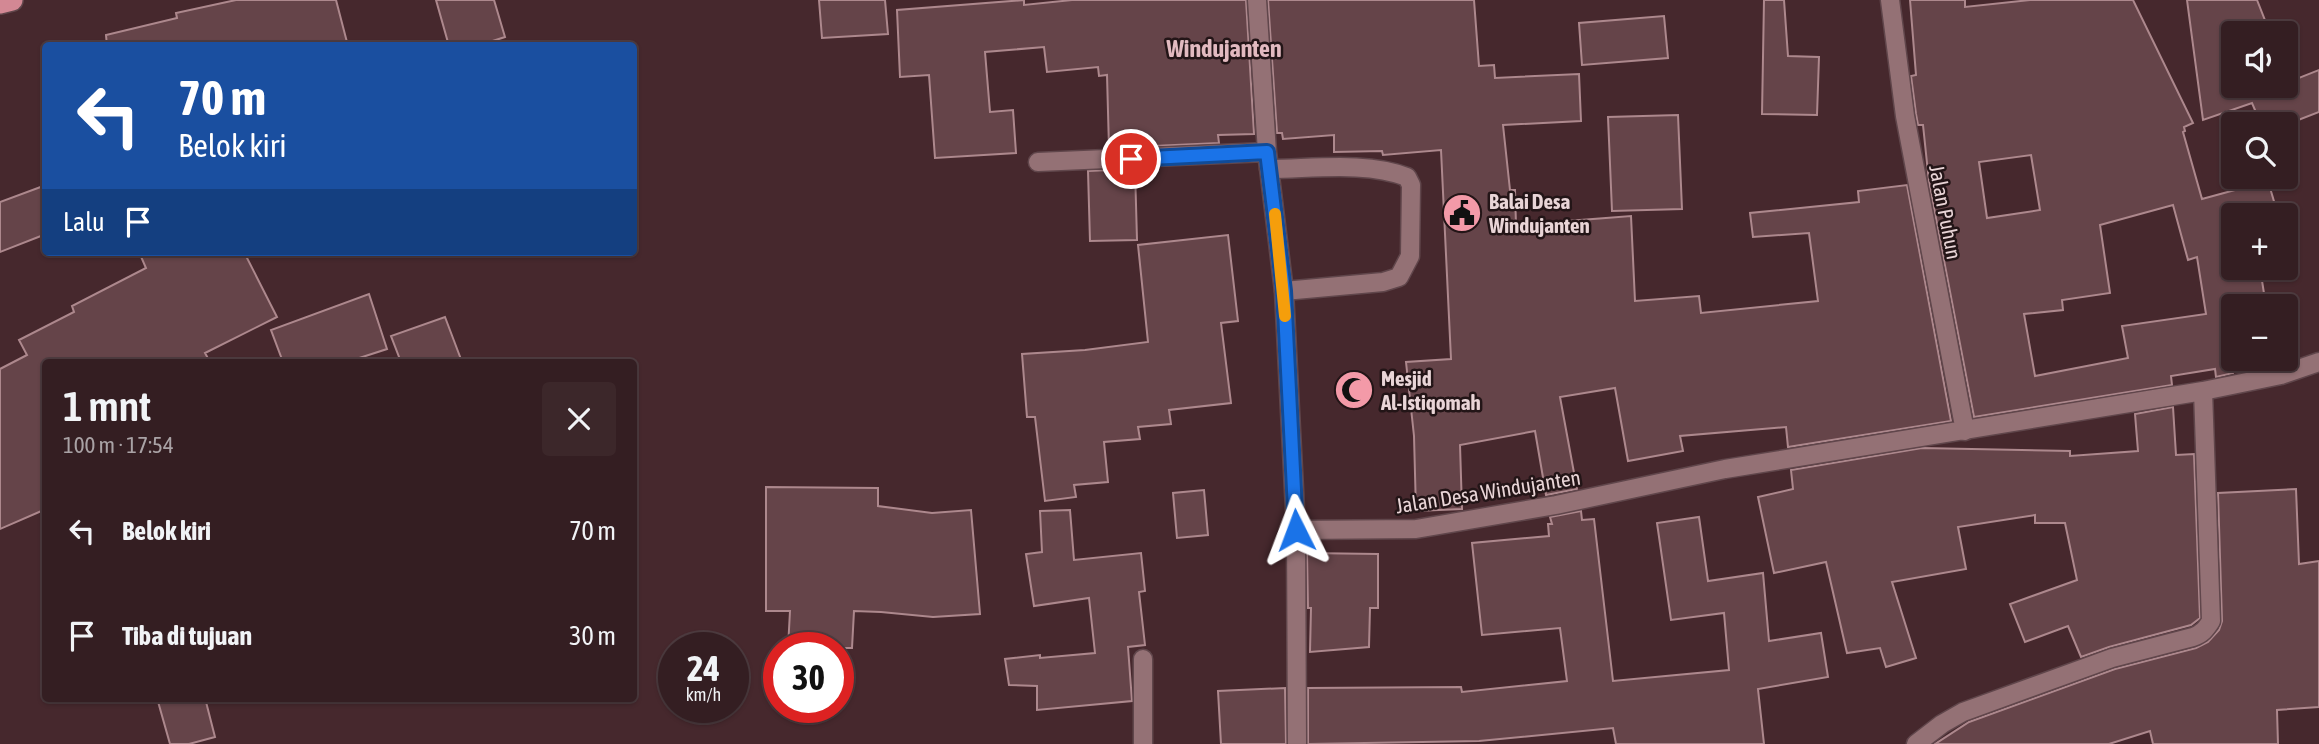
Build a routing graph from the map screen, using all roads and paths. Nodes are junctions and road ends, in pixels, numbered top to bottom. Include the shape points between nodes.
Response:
1 (12, 0) edge
2 (1256, 0) edge
3 (1890, 0) edge
4 (0, 3) edge
5 (1268, 161) junction
6 (1038, 162) dead end
7 (1284, 291) junction
8 (2319, 362) edge
9 (2203, 391) junction
10 (1965, 431) junction
11 (1296, 530) junction
12 (1143, 659) dead end
13 (1143, 744) edge
14 (1297, 744) edge
15 (1916, 744) edge

1 - 4 highway
2 - 5 street
3 - 10 street, Jalan Puhun via 1905,116
5 - 6 street
5 - 7 street
5 - 7 street via 1394,172 1411,185 1410,257 1399,277
7 - 11 street
8 - 9 street, Jalan Desa Windujanten
9 - 10 street, Jalan Desa Windujanten
9 - 15 street via 2211,621 2206,629 2193,637 2112,657 1963,712
10 - 11 street, Jalan Desa Windujanten via 1725,469 1416,529
11 - 14 street
12 - 13 street

